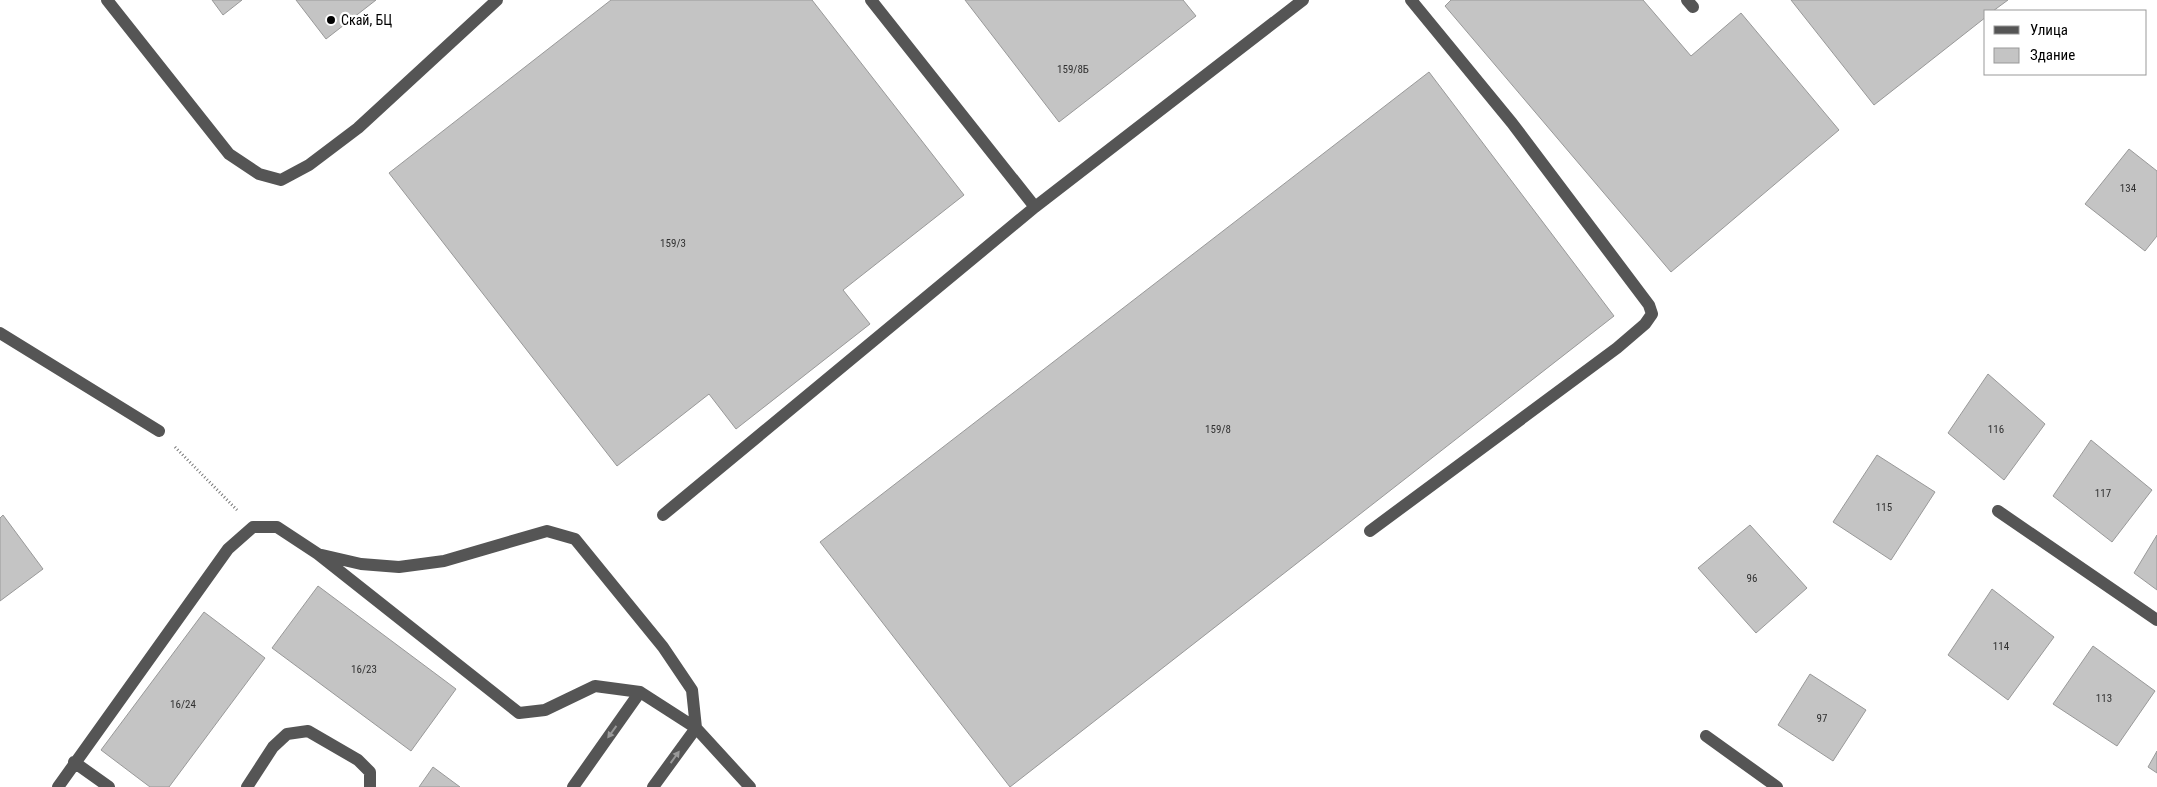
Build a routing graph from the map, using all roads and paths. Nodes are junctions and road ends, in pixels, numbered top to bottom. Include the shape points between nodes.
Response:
1 (107, 0) edge
2 (497, 0) edge
3 (871, 0) edge
4 (1303, 0) edge
5 (1411, 0) edge
6 (1035, 207) junction
7 (0, 333) edge
8 (160, 431) joint
9 (1998, 511) dead end
10 (663, 515) dead end
11 (253, 527) junction
12 (1370, 531) dead end
13 (318, 554) junction
14 (2157, 620) edge
15 (640, 692) junction
16 (696, 728) junction
17 (1706, 736) dead end
18 (74, 762) junction
19 (58, 787) edge
20 (109, 787) edge
21 (247, 787) edge
22 (370, 787) edge
23 (573, 787) edge
24 (653, 787) edge
25 (750, 787) edge
26 (1776, 787) edge

1 - 2 street via 229,154 259,174 281,180 309,165 358,128
3 - 6 street
4 - 6 street
5 - 12 street via 1512,123 1652,314 1617,348
6 - 10 street
7 - 8 street
8 - 11 path
9 - 14 street
11 - 13 street via 277,527
11 - 18 street via 228,549
13 - 15 street via 519,713 546,710 594,686
13 - 16 street via 361,564 399,567 444,561 547,531 575,539 664,647 692,690
15 - 16 street
15 -> 23 street
24 -> 16 street
16 - 25 street
17 - 26 street
18 - 19 street
18 - 20 street
21 - 22 street via 273,747 287,734 308,731 358,760 370,772

